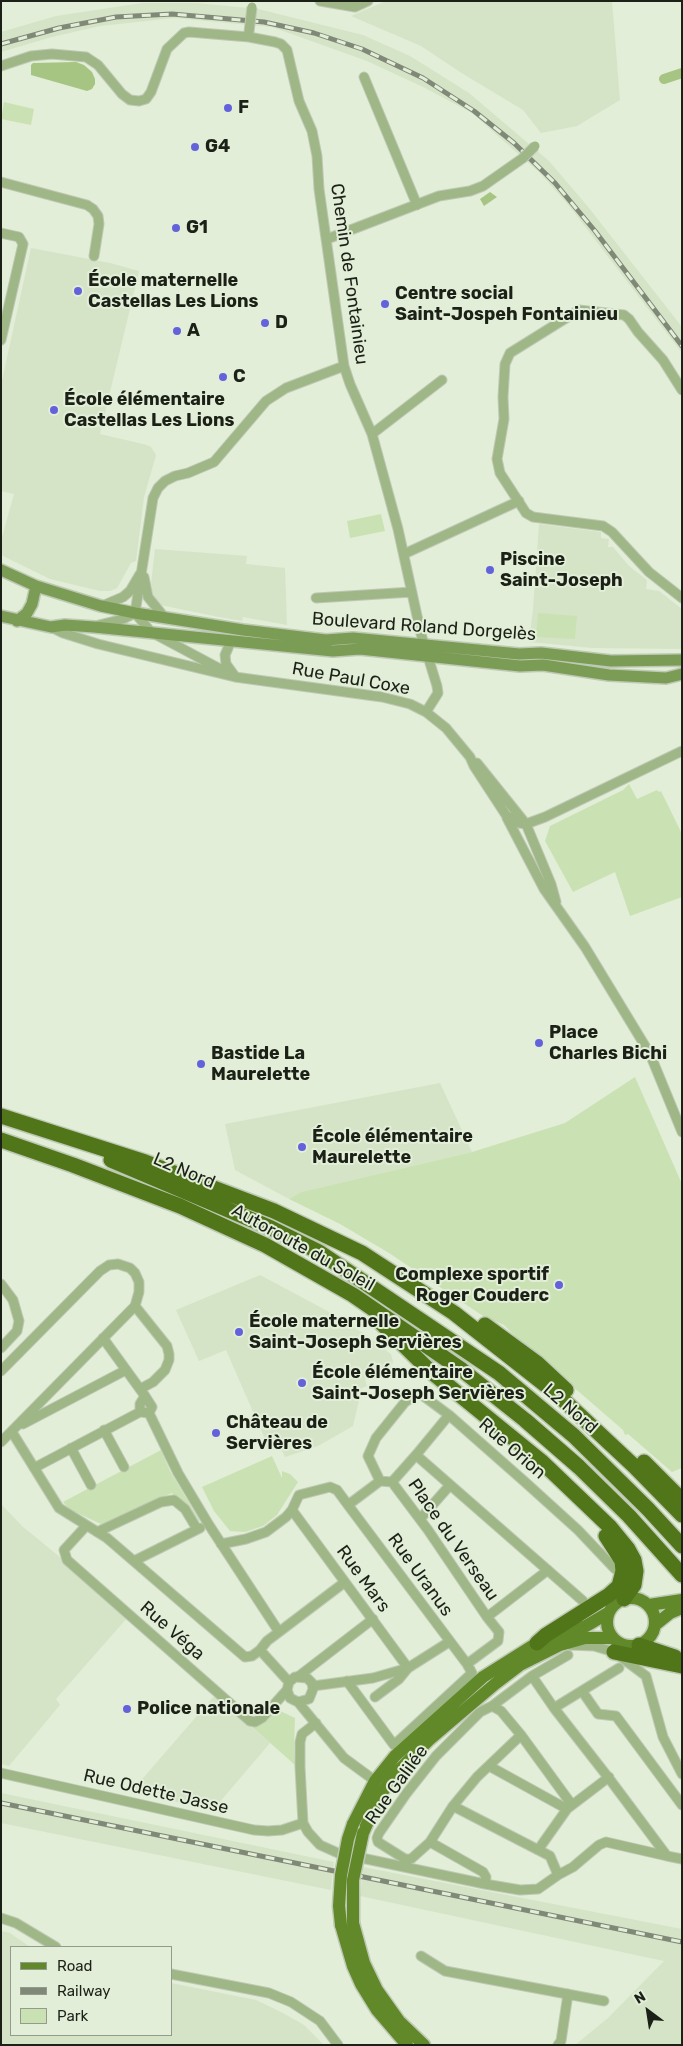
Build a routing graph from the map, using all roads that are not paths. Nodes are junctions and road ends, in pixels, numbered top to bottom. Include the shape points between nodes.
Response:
1 (320, 1) edge
2 (368, 1) edge
3 (252, 4) edge
4 (249, 35) junction
5 (1, 66) edge
6 (364, 77) dead end
7 (535, 146) dead end
8 (1, 182) edge
9 (417, 205) junction
10 (1, 233) edge
11 (327, 239) junction
12 (94, 256) dead end
13 (1, 340) edge
14 (344, 366) junction
15 (442, 380) dead end
16 (682, 390) edge
17 (372, 434) junction
18 (519, 501) junction
19 (404, 554) junction
20 (143, 570) junction
21 (1, 571) edge
22 (36, 586) junction
23 (412, 592) junction
24 (316, 598) dead end
25 (682, 598) edge
26 (100, 606) junction
27 (135, 613) junction
28 (1, 616) edge
29 (165, 618) junction
30 (17, 621) junction
31 (1, 622) edge
32 (50, 626) junction
33 (94, 627) junction
34 (151, 632) junction
35 (231, 640) junction
36 (424, 644) junction
37 (428, 657) junction
38 (682, 660) edge
39 (682, 674) edge
40 (235, 677) junction
41 (426, 712) junction
42 (682, 751) edge
43 (470, 757) junction
44 (506, 815) junction
45 (526, 824) junction
46 (558, 907) junction
47 (8, 1118) edge
48 (682, 1132) edge
49 (1, 1140) edge
50 (1, 1284) edge
51 (353, 1295) junction
52 (135, 1306) junction
53 (454, 1313) junction
54 (103, 1338) junction
55 (1, 1348) edge
56 (126, 1370) junction
57 (1, 1371) edge
58 (142, 1392) junction
59 (144, 1412) junction
60 (449, 1415) junction
61 (14, 1430) junction
62 (104, 1430) junction
63 (1, 1442) edge
64 (71, 1448) junction
65 (416, 1455) junction
66 (124, 1467) dead end
67 (34, 1468) junction
68 (380, 1481) junction
69 (392, 1482) junction
70 (91, 1485) dead end
71 (450, 1485) junction
72 (569, 1487) junction
73 (682, 1500) edge
74 (348, 1505) junction
75 (292, 1510) junction
76 (682, 1515) edge
77 (420, 1519) junction
78 (208, 1524) junction
79 (86, 1526) junction
80 (197, 1529) junction
81 (96, 1532) junction
82 (221, 1544) junction
83 (682, 1546) edge
84 (134, 1561) junction
85 (615, 1569) dead end
86 (548, 1570) junction
87 (680, 1572) edge
88 (345, 1582) junction
89 (624, 1599) junction
90 (682, 1600) edge
91 (583, 1601) dead end
92 (649, 1605) junction
93 (682, 1608) edge
94 (608, 1613) junction
95 (487, 1617) junction
96 (373, 1619) junction
97 (655, 1625) junction
98 (279, 1632) junction
99 (449, 1642) junction
100 (537, 1643) junction
101 (613, 1645) junction
102 (639, 1645) junction
103 (260, 1650) junction
104 (568, 1656) dead end
105 (682, 1660) edge
106 (467, 1664) junction
107 (682, 1666) edge
108 (408, 1668) junction
109 (619, 1668) dead end
110 (300, 1676) junction
111 (532, 1676) junction
112 (346, 1681) junction
113 (288, 1686) junction
114 (312, 1691) junction
115 (582, 1691) junction
116 (375, 1697) dead end
117 (298, 1702) junction
118 (492, 1706) junction
119 (554, 1708) junction
120 (316, 1723) junction
121 (521, 1734) junction
122 (489, 1766) junction
123 (1, 1773) edge
124 (682, 1774) edge
125 (608, 1777) junction
126 (380, 1784) junction
127 (682, 1805) edge
128 (453, 1806) junction
129 (570, 1807) junction
130 (303, 1823) junction
131 (430, 1842) junction
132 (538, 1850) junction
133 (667, 1856) junction
134 (682, 1859) edge
135 (558, 1875) junction
136 (485, 1884) junction
137 (1, 1918) edge
138 (347, 1924) junction
139 (54, 1946) edge
140 (421, 1956) dead end
141 (172, 1974) edge
142 (568, 1994) junction
143 (604, 2001) dead end
144 (338, 2045) edge
145 (407, 2045) edge
146 (424, 2045) edge
147 (558, 2045) edge

1 - 2 street via 355,7
3 - 4 street, bridge
4 - 5 street via 184,33 167,49 151,92 146,99 139,101 130,100 122,94 86,56 31,56
4 - 11 street, Chemin de Fontainieu via 281,44 288,50 299,101 318,156 319,189
6 - 9 street
7 - 9 street, bridge via 482,186
8 - 12 street via 93,209 99,224
9 - 11 street
10 - 13 street via 19,237 23,244
11 - 14 street, Chemin de Fontainieu
14 - 17 street, Chemin de Fontainieu
14 - 20 street via 286,388 266,400 214,462 165,481 158,488 153,498
15 - 17 street
16 - 18 street via 663,360 624,315 579,310 515,349 505,364 504,419 497,459 500,473
17 - 19 street, Chemin de Fontainieu
18 - 19 street
18 - 25 street via 526,513 533,517 603,526
19 - 23 street, Chemin de Fontainieu
20 - 26 street via 123,597
20 - 27 street
20 - 29 street via 148,597
21 - 22 main road, Boulevard Roland Dorgelès
22 - 26 main road, Boulevard Roland Dorgelès
22 - 30 main road via 32,604
23 - 24 street
23 - 36 street, Chemin de Fontainieu
26 - 27 main road, Boulevard Roland Dorgelès
27 - 29 main road, Boulevard Roland Dorgelès
27 - 33 street
27 - 34 street, Rue Paul Coxe
28 - 30 main road
29 - 36 main road, Boulevard Roland Dorgelès via 326,640 353,638
30 - 31 main road
30 - 32 main road, Boulevard Roland Dorgelès
32 - 33 main road, Boulevard Roland Dorgelès
32 - 40 street, Rue Paul Coxe via 98,644
33 - 34 main road, Boulevard Roland Dorgelès
34 - 35 main road, Boulevard Roland Dorgelès
34 - 40 street, Rue Paul Coxe
35 - 37 main road, Boulevard Roland Dorgelès
35 - 40 street via 225,655 226,664
36 - 37 street, Chemin de Fontainieu
36 - 38 main road, Boulevard Roland Dorgelès via 611,661
37 - 39 main road, Boulevard Roland Dorgelès via 520,666 543,665 610,675 666,678
37 - 41 street, Chemin de Fontainieu via 438,693
40 - 41 street, Rue Paul Coxe via 382,698 410,704
41 - 43 street, Rue Paul Coxe via 446,728
42 - 45 street
43 - 44 street, Rue Paul Coxe
43 - 45 street, Rue Paul Coxe
44 - 45 street
44 - 46 street, Rue Paul Coxe via 544,888
45 - 46 street, Rue Paul Coxe
46 - 48 street, Rue Paul Coxe via 650,1054
47 - 53 highway, Autoroute du Soleil via 145,1162 274,1211 362,1253
47 - 83 highway, L2 Nord via 271,1228 319,1252 499,1373 574,1436
49 - 51 highway, Autoroute du Soleil via 180,1206 265,1246
50 - 55 street via 13,1300 19,1321 17,1331
51 - 72 highway via 429,1370
51 - 87 highway, Autoroute du Soleil via 462,1370 525,1420 614,1502
52 - 54 street
52 - 57 street via 140,1292 135,1273 122,1264 109,1265
52 - 58 street via 167,1346 169,1354 165,1370
53 - 73 highway via 478,1320 537,1363
53 - 76 highway, Autoroute du Soleil via 557,1394
54 - 56 street
54 - 61 street
56 - 58 street
56 - 61 street
58 - 59 street via 152,1406
59 - 62 street
59 - 78 street
60 - 65 street
60 - 68 street, Rue Orion via 422,1395 406,1402 376,1438 368,1454
60 - 85 street, Rue Orion via 578,1530
61 - 63 street
61 - 67 street
62 - 64 street
62 - 66 street
64 - 67 street
64 - 70 street
65 - 69 street
65 - 71 street
67 - 79 street via 59,1508
68 - 69 street
68 - 74 street
69 - 77 street, Place du Verseau
71 - 77 street
71 - 86 street
72 - 89 highway via 610,1527 634,1560 634,1585
72 - 100 highway via 612,1544 622,1561 623,1571 619,1586 609,1595
74 - 75 street, Rue Uranus via 337,1490 330,1487 299,1495
74 - 99 street, Rue Uranus
75 - 82 street via 266,1532
75 - 88 street, Rue Mars
77 - 95 street, Place du Verseau
78 - 80 street
78 - 82 street
79 - 81 street
79 - 113 street, Rue Véga via 64,1550 67,1560 250,1721 262,1718
80 - 81 street via 185,1509 174,1500 161,1502
80 - 84 street
81 - 84 street
82 - 98 street
84 - 103 street via 240,1654 252,1656
86 - 91 street
86 - 95 street
88 - 96 street, Rue Mars
88 - 98 street
89 - 92 main road via 637,1598
89 - 94 main road
90 - 92 main road
92 - 97 main road
93 - 97 main road
94 - 100 main road via 586,1626
94 - 101 main road via 607,1626
95 - 106 street, Place du Verseau via 499,1632 498,1641
96 - 108 street, Rue Mars
96 - 110 street
97 - 102 main road via 650,1637
98 - 103 street
99 - 106 street, Rue Uranus
99 - 108 street
100 - 126 main road via 483,1677 408,1743
101 - 102 main road
101 - 107 highway
101 - 124 street via 646,1676 663,1737
101 - 126 main road via 585,1638 560,1645 520,1666 482,1693
102 - 105 highway
103 - 113 street
104 - 111 street, Rue Galilée
106 - 112 street via 472,1674 394,1745
108 - 112 street via 373,1678
108 - 116 street
109 - 115 street
110 - 113 street
110 - 114 street via 309,1680
111 - 118 street, Rue Galilée
111 - 119 street
112 - 114 street
113 - 117 street via 290,1698
114 - 117 street via 306,1701
114 - 120 street via 311,1710
115 - 119 street
115 - 127 street via 598,1714 616,1716
117 - 120 street
118 - 121 street via 501,1711
118 - 131 street, Rue Galilée via 480,1712 436,1756 377,1838 378,1842 405,1859 411,1859
119 - 125 street
120 - 126 street via 344,1758
120 - 130 street via 302,1734 300,1742
121 - 122 street
121 - 129 street
122 - 128 street
122 - 129 street
123 - 130 street, Rue Odette Jasse via 254,1830 282,1830
125 - 129 street
125 - 133 street
126 - 138 main road, bridge via 358,1828 348,1839 339,1906
128 - 131 street
128 - 132 street
129 - 132 street
130 - 136 street via 320,1845 338,1853
131 - 136 street via 483,1872
132 - 135 street via 550,1856
133 - 134 street
133 - 135 street via 606,1842
135 - 136 street via 530,1891
137 - 139 street via 16,1923
138 - 145 main road via 352,1966 360,1984
138 - 146 main road via 377,1990 399,2021
140 - 142 street via 446,1971
141 - 144 street via 269,1993 292,2002 320,2021
142 - 143 street
142 - 147 street

